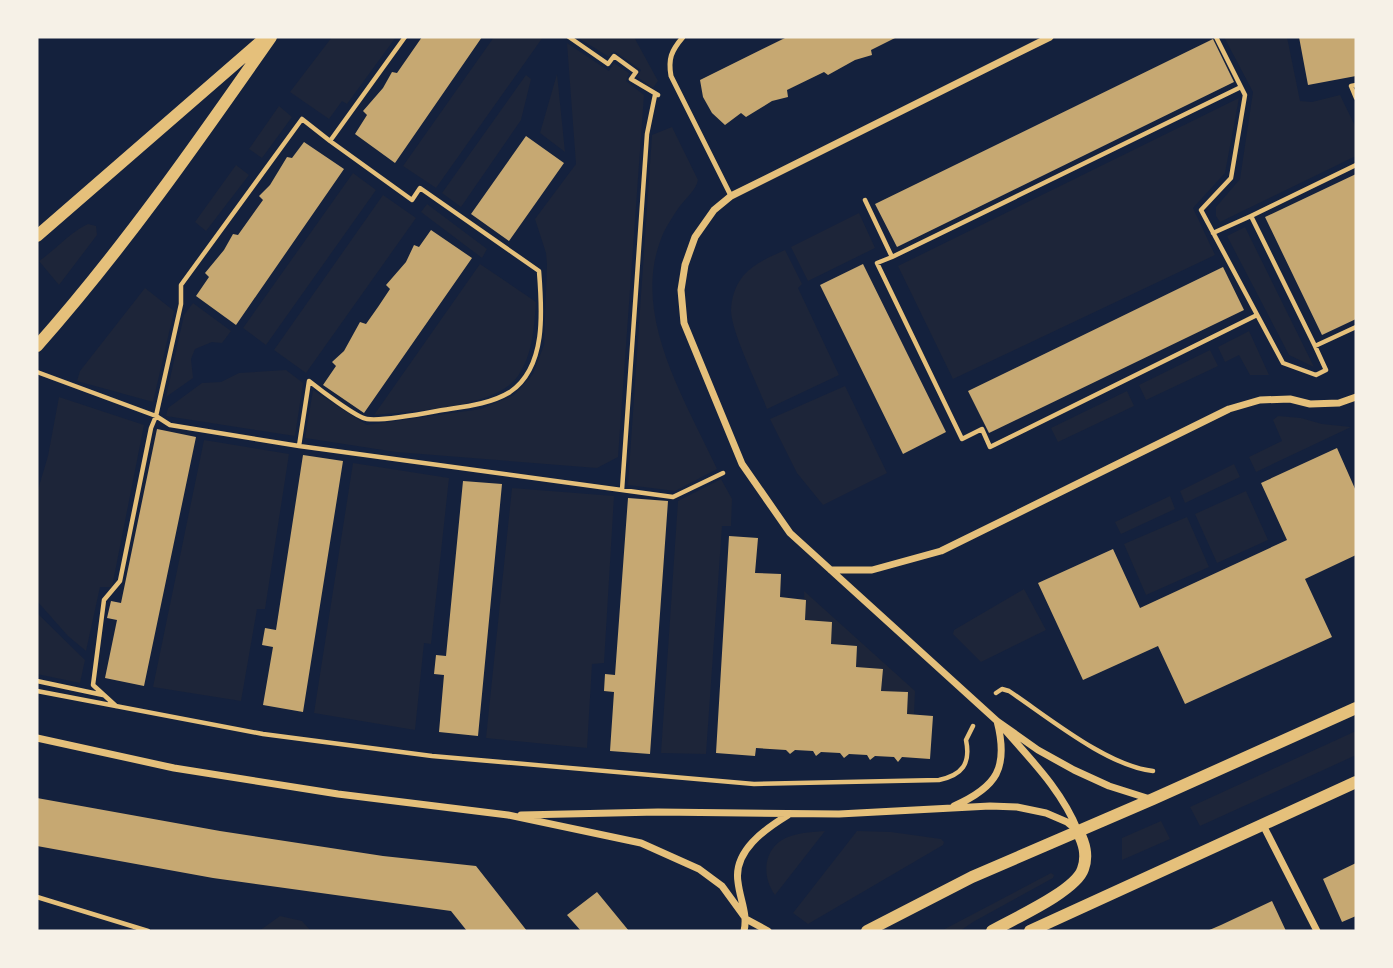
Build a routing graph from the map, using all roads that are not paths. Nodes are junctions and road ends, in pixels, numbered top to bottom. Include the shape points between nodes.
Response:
1 (269, 37) edge
2 (683, 37) edge
3 (1050, 37) edge
4 (731, 196) junction
5 (37, 236) edge
6 (37, 346) edge
7 (1356, 397) edge
8 (830, 570) junction
9 (1356, 708) edge
10 (997, 721) junction
11 (37, 738) edge
12 (1356, 782) edge
13 (1153, 799) junction
14 (946, 809) junction
15 (789, 815) junction
16 (508, 816) junction
17 (1263, 825) junction
18 (1078, 831) junction
19 (747, 919) junction
20 (744, 931) edge
21 (768, 931) edge
22 (867, 931) edge
23 (992, 931) edge
24 (1030, 931) edge
25 (1317, 931) edge

1 - 5 street
1 - 6 street via 117,252
2 - 4 lane via 668,60 671,76
3 - 4 street
4 - 8 street via 714,210 695,237 681,290 684,323 742,464 790,533
7 - 8 street via 1310,404 1260,400 1229,409 941,551 872,570
8 - 10 street
9 - 13 street
10 - 13 street via 1074,770
10 - 14 street via 1003,757 998,775 975,797
10 - 18 street via 1056,788
11 - 16 street via 188,771
12 - 17 street
13 - 18 street
14 - 15 street
14 - 18 street via 1017,807 1046,813
15 - 16 street
15 - 19 street via 768,827 740,864 737,879
16 - 19 street via 642,843 669,854 722,886
17 - 24 street
17 - 25 street
18 - 22 street via 972,877
18 - 23 street via 1085,844 1083,872 1044,903
19 - 20 street
19 - 21 street

